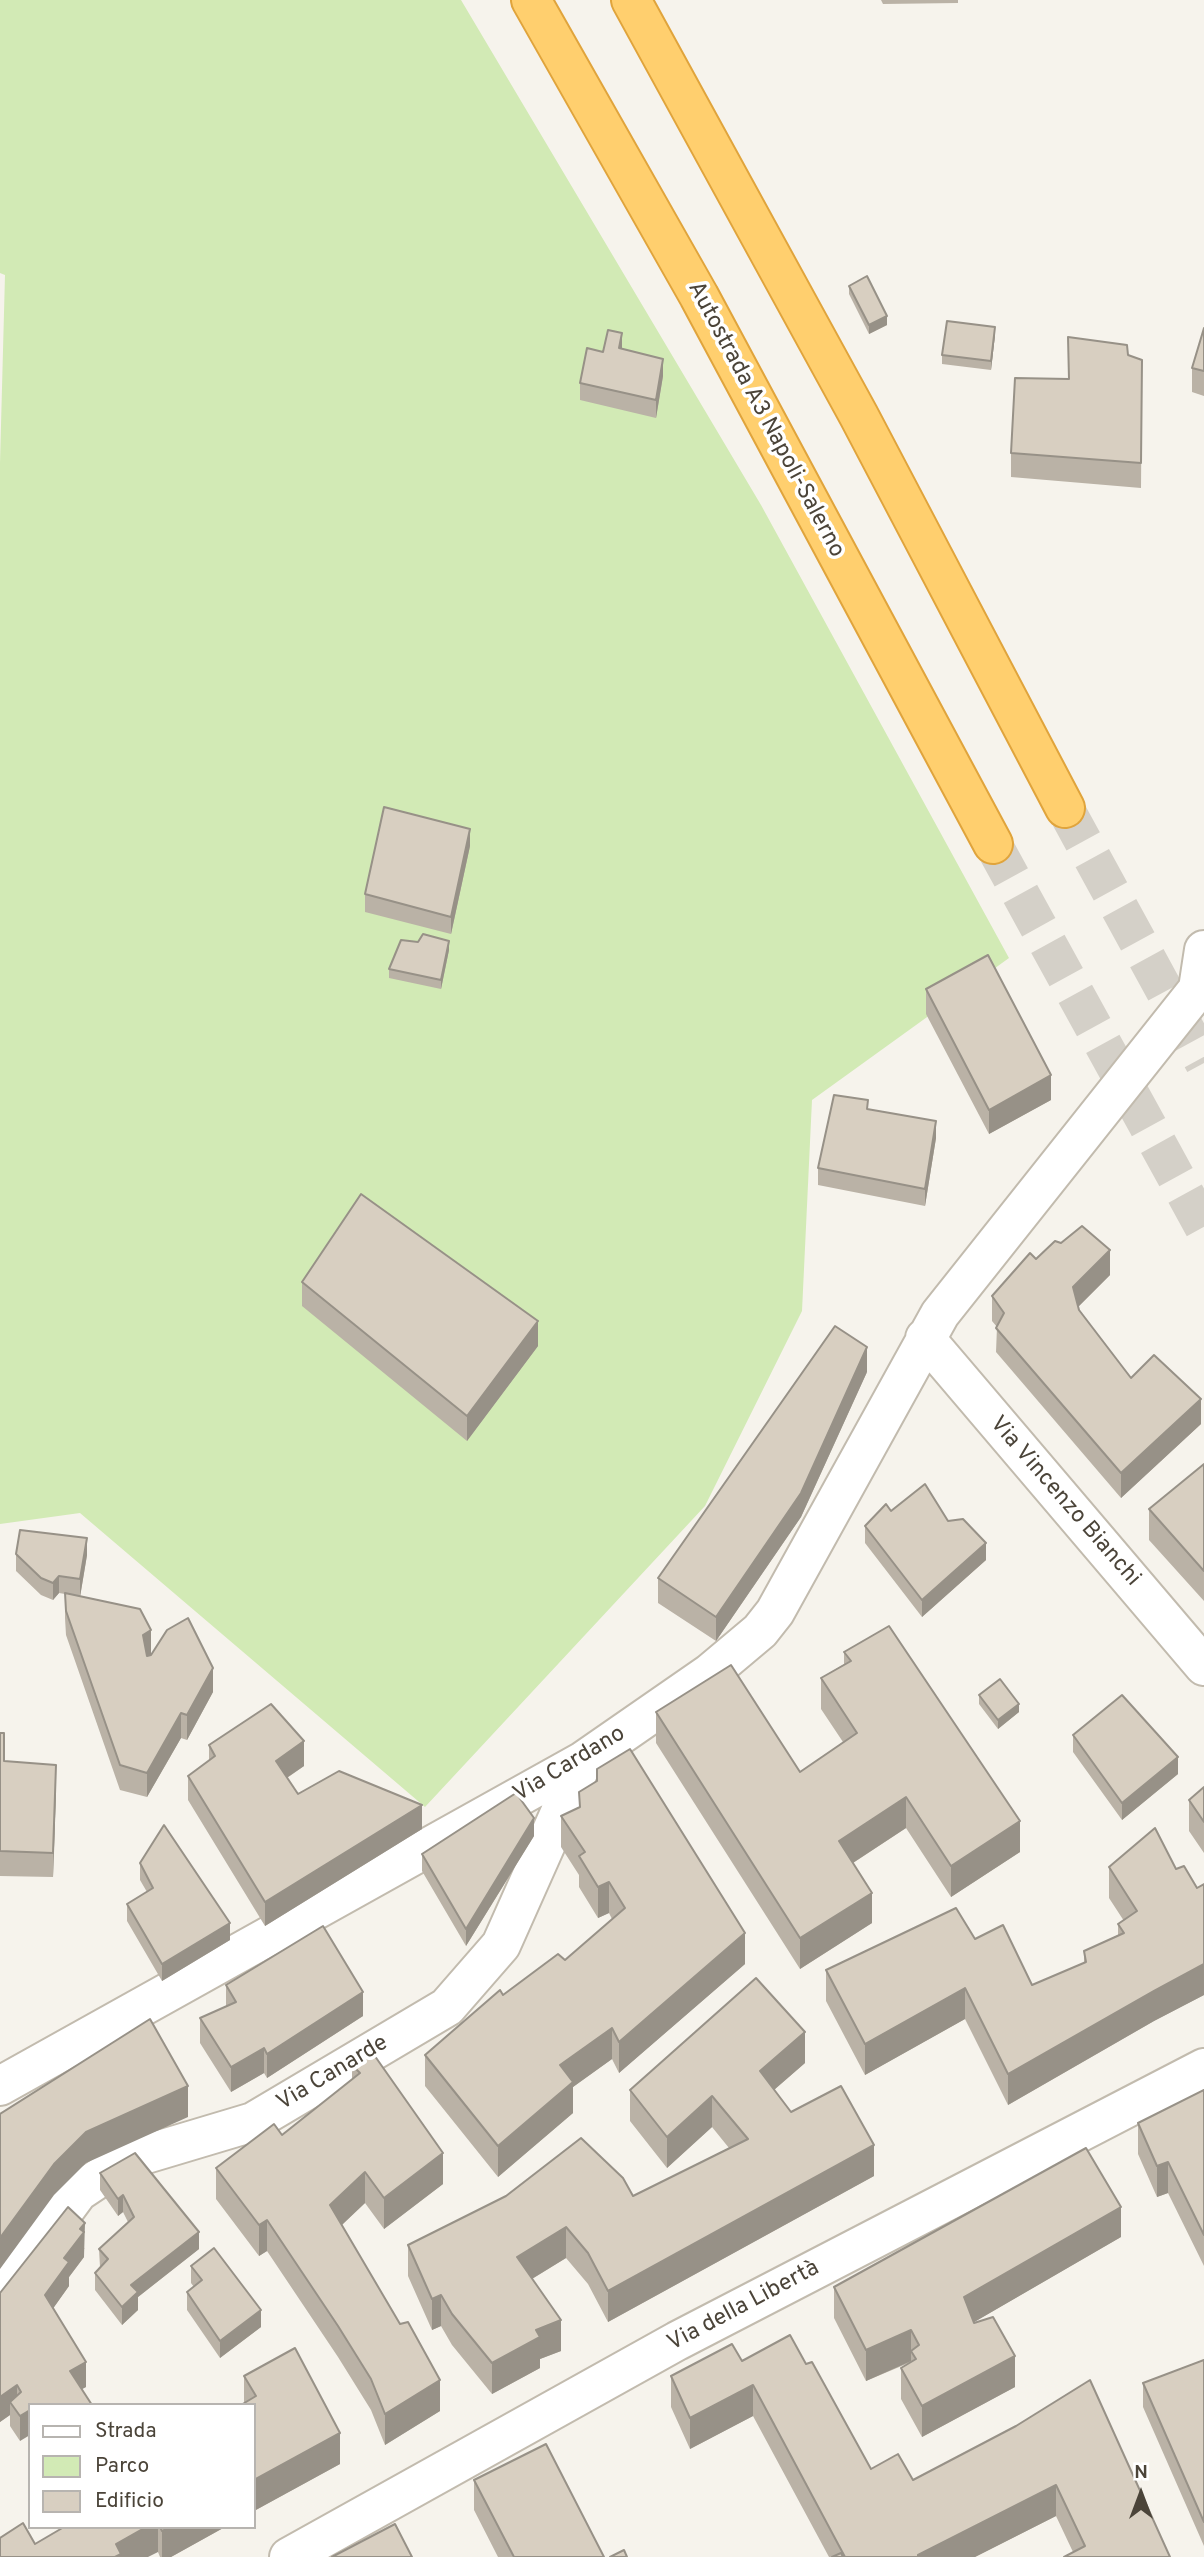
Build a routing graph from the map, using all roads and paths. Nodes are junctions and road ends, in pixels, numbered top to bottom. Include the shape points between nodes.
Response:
1 (531, 0) edge
2 (631, 0) edge
3 (1065, 808) tunnel mouth
4 (993, 844) tunnel mouth
5 (1204, 950) edge
6 (1201, 988) edge
7 (925, 1338) junction
8 (1204, 1666) edge
9 (583, 1761) junction
10 (1204, 2068) edge
11 (0, 2086) edge
12 (0, 2298) edge
13 (289, 2557) edge

1 - 4 highway, Autostrada A3 Napoli-Salerno via 699,296
2 - 3 highway via 859,416
5 - 6 street
6 - 7 street, Via Cardano via 963,1282
7 - 8 street, Via Vincenzo Bianchi
7 - 9 street, Via Cardano via 775,1612 760,1631 710,1673
9 - 11 street, Via Cardano
9 - 12 street, Via Canarde via 501,1945 447,2007 253,2122 126,2160 78,2192
10 - 13 street, Via della Libertà via 677,2341

